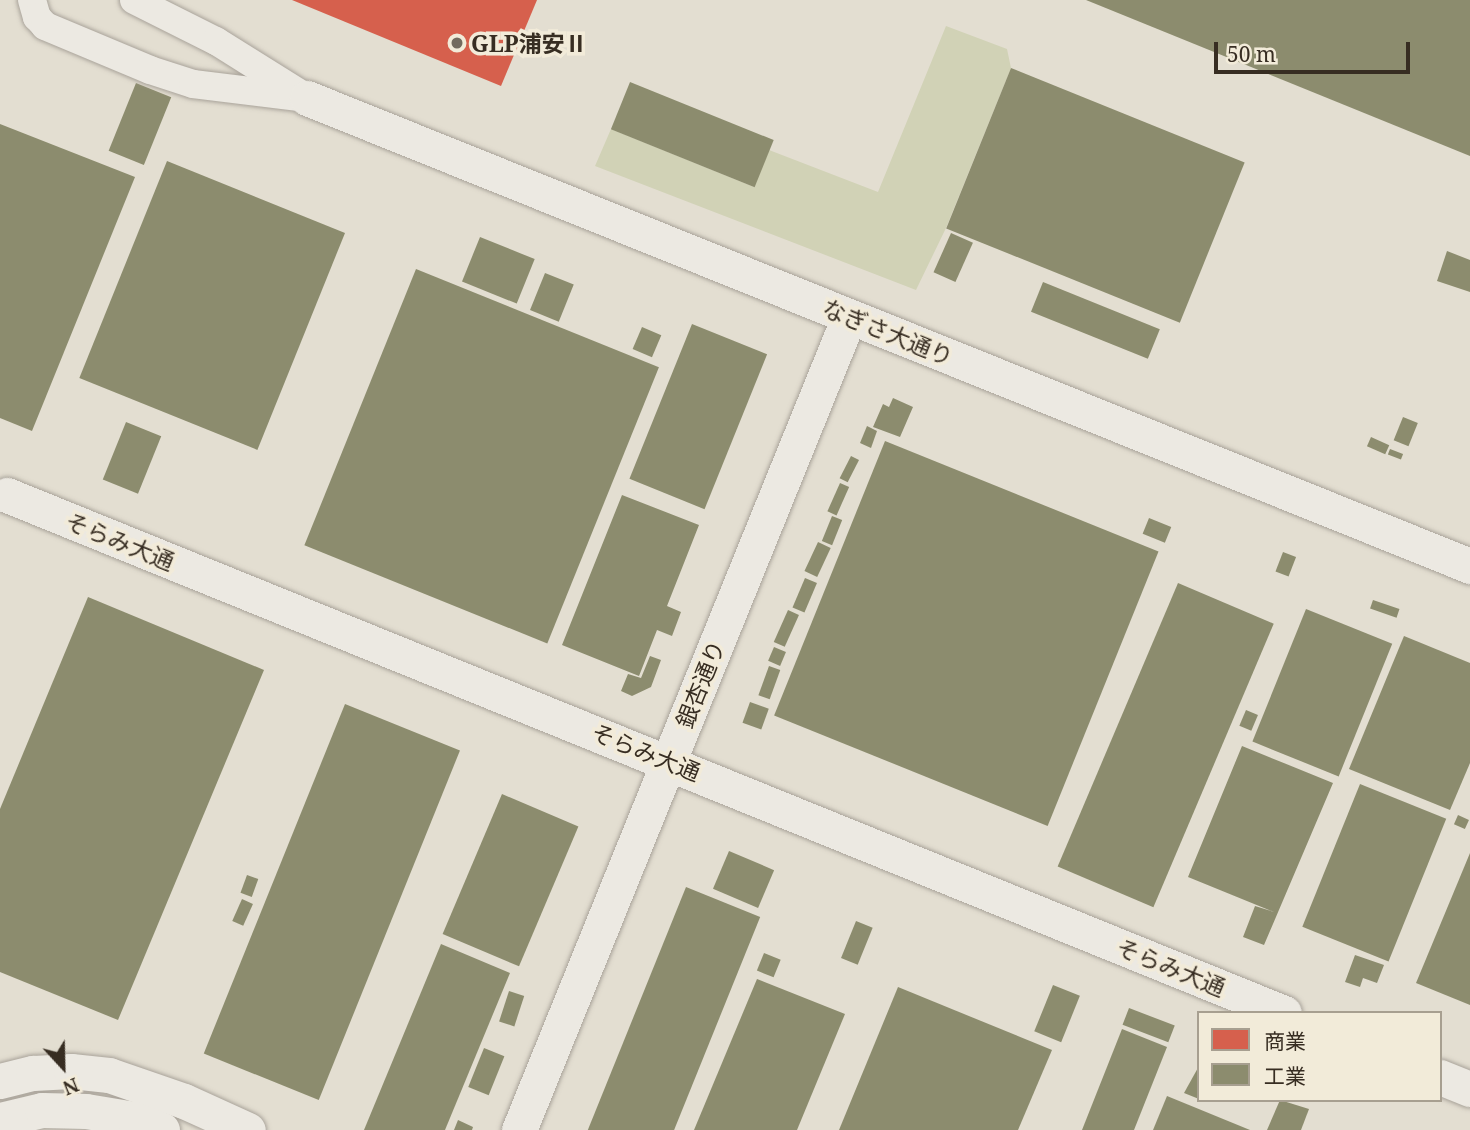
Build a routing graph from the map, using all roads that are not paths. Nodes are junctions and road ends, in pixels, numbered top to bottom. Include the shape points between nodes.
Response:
1 (32, 0) edge
2 (134, 0) edge
3 (307, 98) junction
4 (849, 317) junction
5 (2, 493) edge
6 (1470, 566) edge
7 (669, 761) junction
8 (1279, 1011) edge
9 (1442, 1078) edge
10 (0, 1081) edge
11 (1470, 1089) edge
12 (0, 1120) edge
13 (162, 1130) edge
14 (248, 1130) edge
15 (519, 1130) edge

1 - 3 street via 45,26 192,85
2 - 3 street via 216,40
3 - 4 street, なぎさ大通り
4 - 6 street, なぎさ大通り
4 - 7 street, 銀杏通り
5 - 7 street, そらみ大通
7 - 8 street, そらみ大通
7 - 15 street, 銀杏通り
9 - 11 street
10 - 14 street via 46,1072 109,1075
12 - 13 street via 41,1110 86,1111 134,1119

